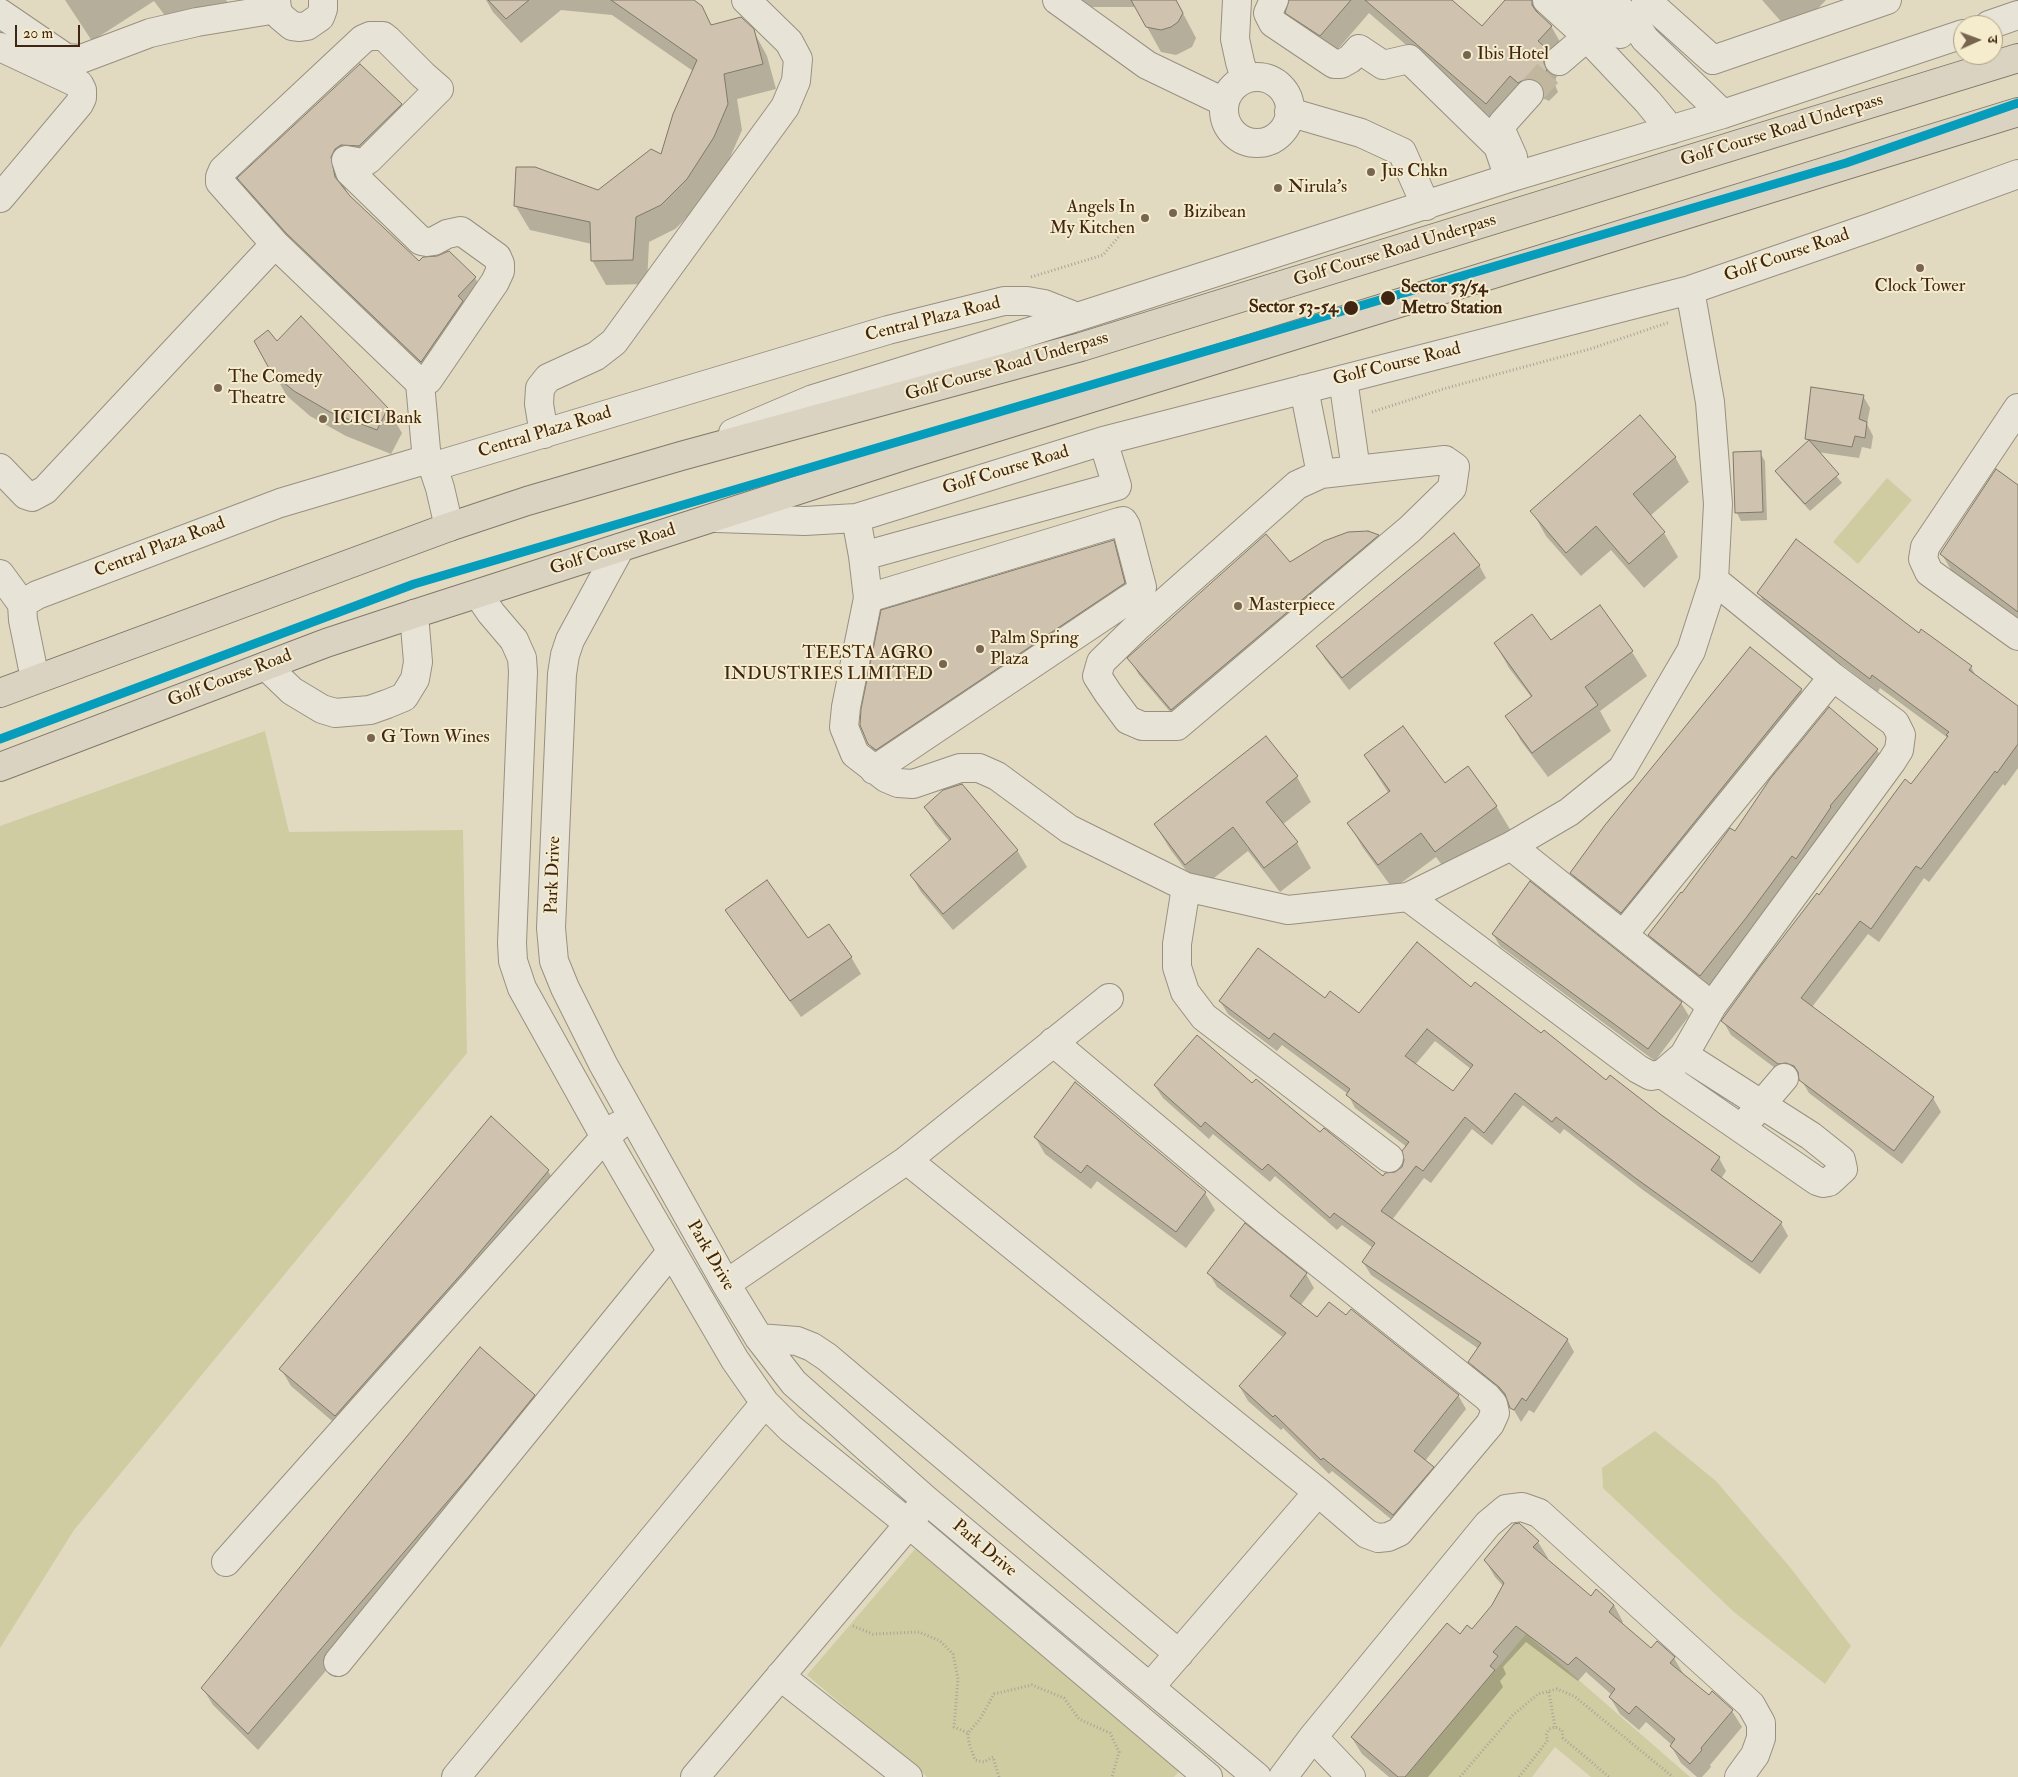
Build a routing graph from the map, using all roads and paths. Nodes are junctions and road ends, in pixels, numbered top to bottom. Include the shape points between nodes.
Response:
1 (746, 0) edge
2 (1057, 0) edge
3 (1237, 0) edge
4 (1274, 0) edge
5 (1547, 0) edge
6 (1581, 0) edge
7 (1609, 0) edge
8 (1887, 0) edge
9 (326, 1) edge
10 (276, 5) edge
11 (0, 13) edge
12 (1642, 15) edge
13 (2018, 15) edge
14 (2003, 20) edge
15 (1587, 37) junction
16 (1953, 37) edge
17 (0, 46) edge
18 (2018, 58) edge
19 (1559, 61) tunnel mouth
20 (1246, 78) junction
21 (1529, 94) tunnel mouth
22 (1224, 102) junction
23 (1289, 112) junction
24 (2018, 112) edge
25 (1724, 114) junction
26 (1671, 130) junction
27 (2018, 174) edge
28 (1515, 177) junction
29 (0, 198) edge
30 (1426, 206) junction
31 (1125, 233) dead end
32 (275, 244) junction
33 (1104, 255) dead end
34 (1692, 302) junction
35 (1077, 318) junction
36 (1343, 379) junction
37 (420, 383) junction
38 (1304, 389) junction
39 (2018, 408) edge
40 (1349, 420) junction
41 (538, 436) junction
42 (1103, 441) junction
43 (681, 456) junction
44 (431, 463) junction
45 (0, 468) edge
46 (1356, 470) junction
47 (1321, 474) junction
48 (1117, 486) junction
49 (711, 518) junction
50 (856, 518) junction
51 (1123, 522) junction
52 (449, 527) junction
53 (620, 548) junction
54 (864, 556) junction
55 (0, 574) edge
56 (1714, 580) junction
57 (478, 594) junction
58 (868, 598) junction
59 (22, 604) junction
60 (414, 614) junction
61 (2018, 636) edge
62 (266, 666) junction
63 (523, 672) junction
64 (562, 674) junction
65 (1833, 677) junction
66 (35, 679) junction
67 (0, 693) edge
68 (0, 767) edge
69 (874, 770) junction
70 (1511, 846) junction
71 (1186, 887) junction
72 (1408, 898) junction
73 (1623, 935) junction
74 (1109, 998) dead end
75 (1712, 1006) junction
76 (1053, 1042) junction
77 (1684, 1055) junction
78 (1662, 1074) junction
79 (1784, 1078) dead end
80 (1761, 1106) junction
81 (632, 1115) junction
82 (1742, 1128) junction
83 (1811, 1136) junction
84 (605, 1138) junction
85 (1390, 1158) dead end
86 (907, 1160) junction
87 (1794, 1165) junction
88 (671, 1252) junction
89 (726, 1284) junction
90 (759, 1338) junction
91 (765, 1403) junction
92 (1318, 1492) junction
93 (925, 1499) junction
94 (909, 1524) junction
95 (226, 1562) dead end
96 (850, 1625) dead end
97 (1179, 1654) junction
98 (338, 1662) dead end
99 (780, 1676) junction
100 (1150, 1687) junction
101 (1549, 1692) junction
102 (1555, 1727) junction
103 (968, 1733) junction
104 (1313, 1737) junction
105 (1224, 1750) junction
106 (1205, 1776) edge
107 (456, 1777) edge
108 (695, 1777) edge
109 (908, 1777) edge
110 (999, 1777) edge
111 (1112, 1777) edge
112 (1257, 1777) edge
113 (1283, 1777) edge
114 (1351, 1777) edge
115 (1460, 1777) edge
116 (1519, 1777) edge
117 (1609, 1777) edge
118 (1673, 1777) edge
119 (1740, 1777) edge

1 - 41 street via 789,42 798,59 796,82 785,107 614,342 596,356 548,378 532,392 526,414
2 - 22 street via 1147,65
3 - 20 street via 1235,39
4 - 28 street via 1268,14 1272,23 1334,64 1350,59 1359,49 1383,65 1409,58 1498,146
5 - 15 street
6 - 12 street via 1622,36
7 - 12 street
8 - 12 street via 1713,60
9 - 10 street via 320,16 300,27 285,22
10 - 11 street via 150,33 81,59 66,58
12 - 25 street
13 - 14 street
15 - 19 street
15 - 26 street
16 - 25 street
17 - 29 street via 79,84 82,98
18 - 43 main road, Golf Course Road Underpass via 1081,347
20 - 22 street via 1236,84
20 - 23 street via 1256,76 1277,83 1289,101
21 - 28 street via 1502,124
22 - 23 street via 1226,124 1242,140 1252,143 1263,143 1282,132
23 - 30 street via 1361,133 1402,152
24 - 49 main road
25 - 26 street
26 - 28 street
27 - 34 street, Golf Course Road via 1872,227
28 - 30 street
30 - 35 street
31 - 33 path
32 - 37 street
32 - 37 street via 224,188 220,177 222,170 362,39 382,36 440,88 369,159 363,163 346,160 350,172 421,241 434,241 461,231 497,257 500,264 500,271 489,290 428,380
32 - 45 street via 46,490 32,497 26,495
34 - 36 street, Golf Course Road
34 - 40 path via 1590,349 1443,389
34 - 56 street via 1710,402 1718,504
35 - 41 street, Central Plaza Road via 1044,304 996,302 870,335
35 - 43 street via 813,398
36 - 38 street, Golf Course Road
36 - 40 street
37 - 44 street
38 - 42 street, Golf Course Road
38 - 47 street
39 - 61 street via 1925,547 1923,559 1929,572
40 - 46 street
41 - 44 street, Central Plaza Road
42 - 48 street
42 - 50 street, Golf Course Road
43 - 52 main road
44 - 52 street
44 - 59 street, Central Plaza Road via 418,462 280,503 37,594
46 - 47 street
46 - 47 street via 1445,460 1455,467 1452,488 1410,528 1177,726 1142,726 1128,720 1097,676 1100,662 1297,485
48 - 51 street
48 - 54 street
49 - 50 street, Golf Course Road via 805,521
49 - 53 main road, Golf Course Road
50 - 54 street
51 - 58 street
51 - 69 street via 1141,582 1140,592
52 - 66 main road
53 - 57 main road, Golf Course Road
53 - 64 street, Park Drive via 570,640
54 - 58 street
55 - 59 street
56 - 65 street
56 - 70 street via 1691,651 1622,768 1568,812
57 - 60 main road, Golf Course Road
57 - 63 street, Park Drive via 514,640 522,658
58 - 69 street via 844,727 855,754
59 - 66 street
60 - 62 main road, Golf Course Road
60 - 62 street via 418,662 415,679 404,697 370,710 335,713 322,709 292,691
62 - 68 main road, Golf Course Road
63 - 64 street
63 - 84 street, Park Drive via 513,961 522,988
64 - 81 street, Park Drive via 551,928 554,961
65 - 73 street
65 - 75 street via 1895,723 1901,735 1899,750
66 - 67 main road
69 - 71 street via 892,781 913,784 960,768 979,768 997,776 1070,829
70 - 72 street
70 - 73 street
71 - 72 street via 1288,910
71 - 85 street via 1177,944 1177,967 1185,992 1204,1017
72 - 78 street via 1638,1069 1652,1076
73 - 75 street
74 - 76 street
75 - 77 street
76 - 86 street
76 - 92 street via 1270,1224 1493,1404 1495,1413 1490,1424 1399,1532 1378,1538 1367,1534
77 - 78 street
77 - 80 street
78 - 82 street
79 - 80 street
80 - 82 street
80 - 83 street
81 - 84 street
81 - 89 street, Park Drive
82 - 87 street
83 - 87 street
83 - 87 street via 1840,1160 1843,1169 1829,1182 1823,1183
84 - 88 street, Park Drive
84 - 95 street
86 - 89 street
86 - 92 street
88 - 91 street, Park Drive via 735,1360
88 - 98 street
89 - 90 street, Park Drive
90 - 93 street, Park Drive via 794,1383
90 - 97 street via 797,1341 827,1357
91 - 94 street, Park Drive via 790,1428
91 - 107 street
92 - 97 street
93 - 94 street
93 - 100 street, Park Drive
94 - 99 street
94 - 106 street, Park Drive
96 - 103 path via 873,1634 919,1632 940,1641 953,1654 958,1679 954,1727
97 - 100 street
99 - 108 street
99 - 109 street
100 - 105 street, Park Drive
101 - 102 path
101 - 115 path via 1538,1694 1513,1715
101 - 118 path via 1557,1690 1574,1696
102 - 116 path via 1549,1729 1548,1740
102 - 117 path via 1562,1730 1563,1738
103 - 110 path via 975,1760 984,1762 994,1757
103 - 111 path via 994,1694 1032,1685 1064,1698 1080,1720 1110,1733 1119,1752
104 - 113 street
104 - 114 street
104 - 119 street via 1488,1524 1506,1509 1522,1507 1539,1513 1752,1706 1761,1722 1761,1738 1755,1755
105 - 106 street
105 - 112 street, Park Drive

